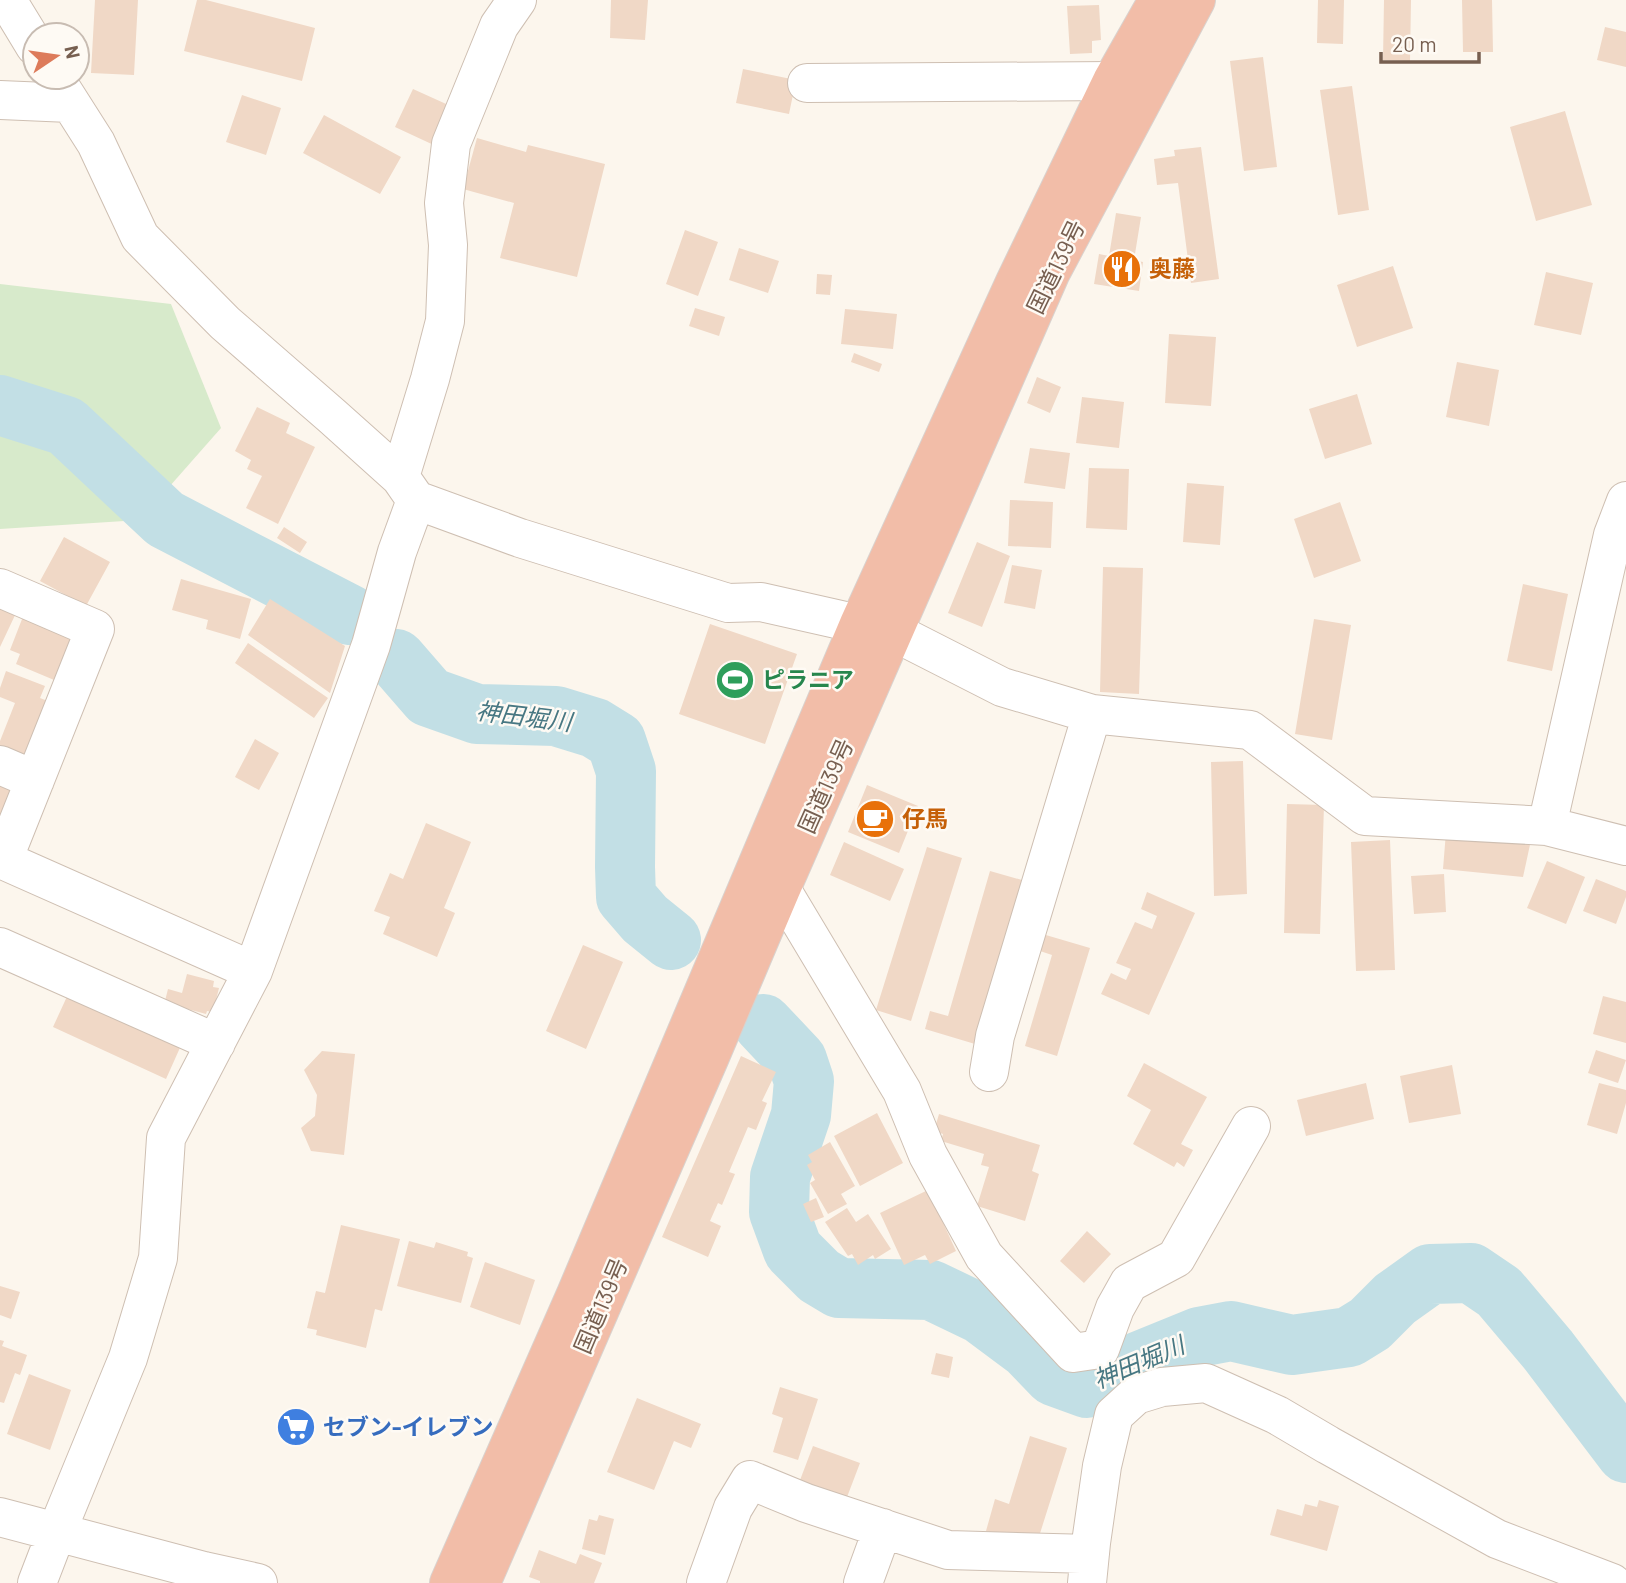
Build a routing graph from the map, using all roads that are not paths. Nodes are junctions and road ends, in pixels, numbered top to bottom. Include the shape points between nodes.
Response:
1 (8, 0) edge
2 (517, 0) edge
3 (1158, 0) edge
4 (1196, 0) edge
5 (21, 22) edge
6 (1112, 81) junction
7 (807, 83) dead end
8 (56, 91) edge
9 (63, 91) edge
10 (0, 100) edge
11 (408, 488) junction
12 (1626, 500) edge
13 (0, 588) edge
14 (876, 628) junction
15 (1092, 714) junction
16 (0, 765) edge
17 (35, 780) junction
18 (1547, 826) junction
19 (1626, 846) edge
20 (3, 850) edge
21 (781, 889) junction
22 (0, 947) edge
23 (253, 971) junction
24 (216, 1042) junction
25 (989, 1072) dead end
26 (1251, 1125) dead end
27 (0, 1517) edge
28 (883, 1528) junction
29 (57, 1531) junction
30 (1089, 1568) edge
31 (37, 1583) edge
32 (258, 1583) edge
33 (449, 1583) edge
34 (481, 1583) edge
35 (706, 1583) edge
36 (863, 1583) edge
37 (1612, 1583) edge

1 - 5 street
2 - 11 street via 499,26 451,144 444,203 449,245 445,321
3 - 6 highway, 国道139号
4 - 14 highway, 国道139号 via 1051,272
6 - 7 street
6 - 14 highway, 国道139号 via 1015,282
8 - 10 street
9 - 11 street via 96,143 140,237 225,323
11 - 14 street via 520,538 728,603 761,602
11 - 23 street via 397,552 371,645
12 - 18 street via 1613,534
13 - 17 street via 95,629
14 - 15 street via 1002,687
14 - 21 highway, 国道139号
14 - 33 highway, 国道139号
15 - 18 street via 1250,730 1365,816
15 - 25 street via 995,1036
16 - 17 street
17 - 20 street
18 - 19 street
20 - 23 street via 3,860
21 - 26 street via 902,1091 928,1155 984,1256 1073,1353 1100,1349 1129,1283 1176,1258
21 - 34 highway, 国道139号
22 - 24 street
23 - 24 street
24 - 29 street via 166,1138 158,1258 128,1358
27 - 29 street
28 - 30 street via 948,1550
28 - 35 street via 750,1480 733,1508
28 - 36 street
29 - 31 street
29 - 32 street
30 - 37 street via 1102,1466 1114,1415 1136,1395 1206,1383 1277,1415 1497,1539

